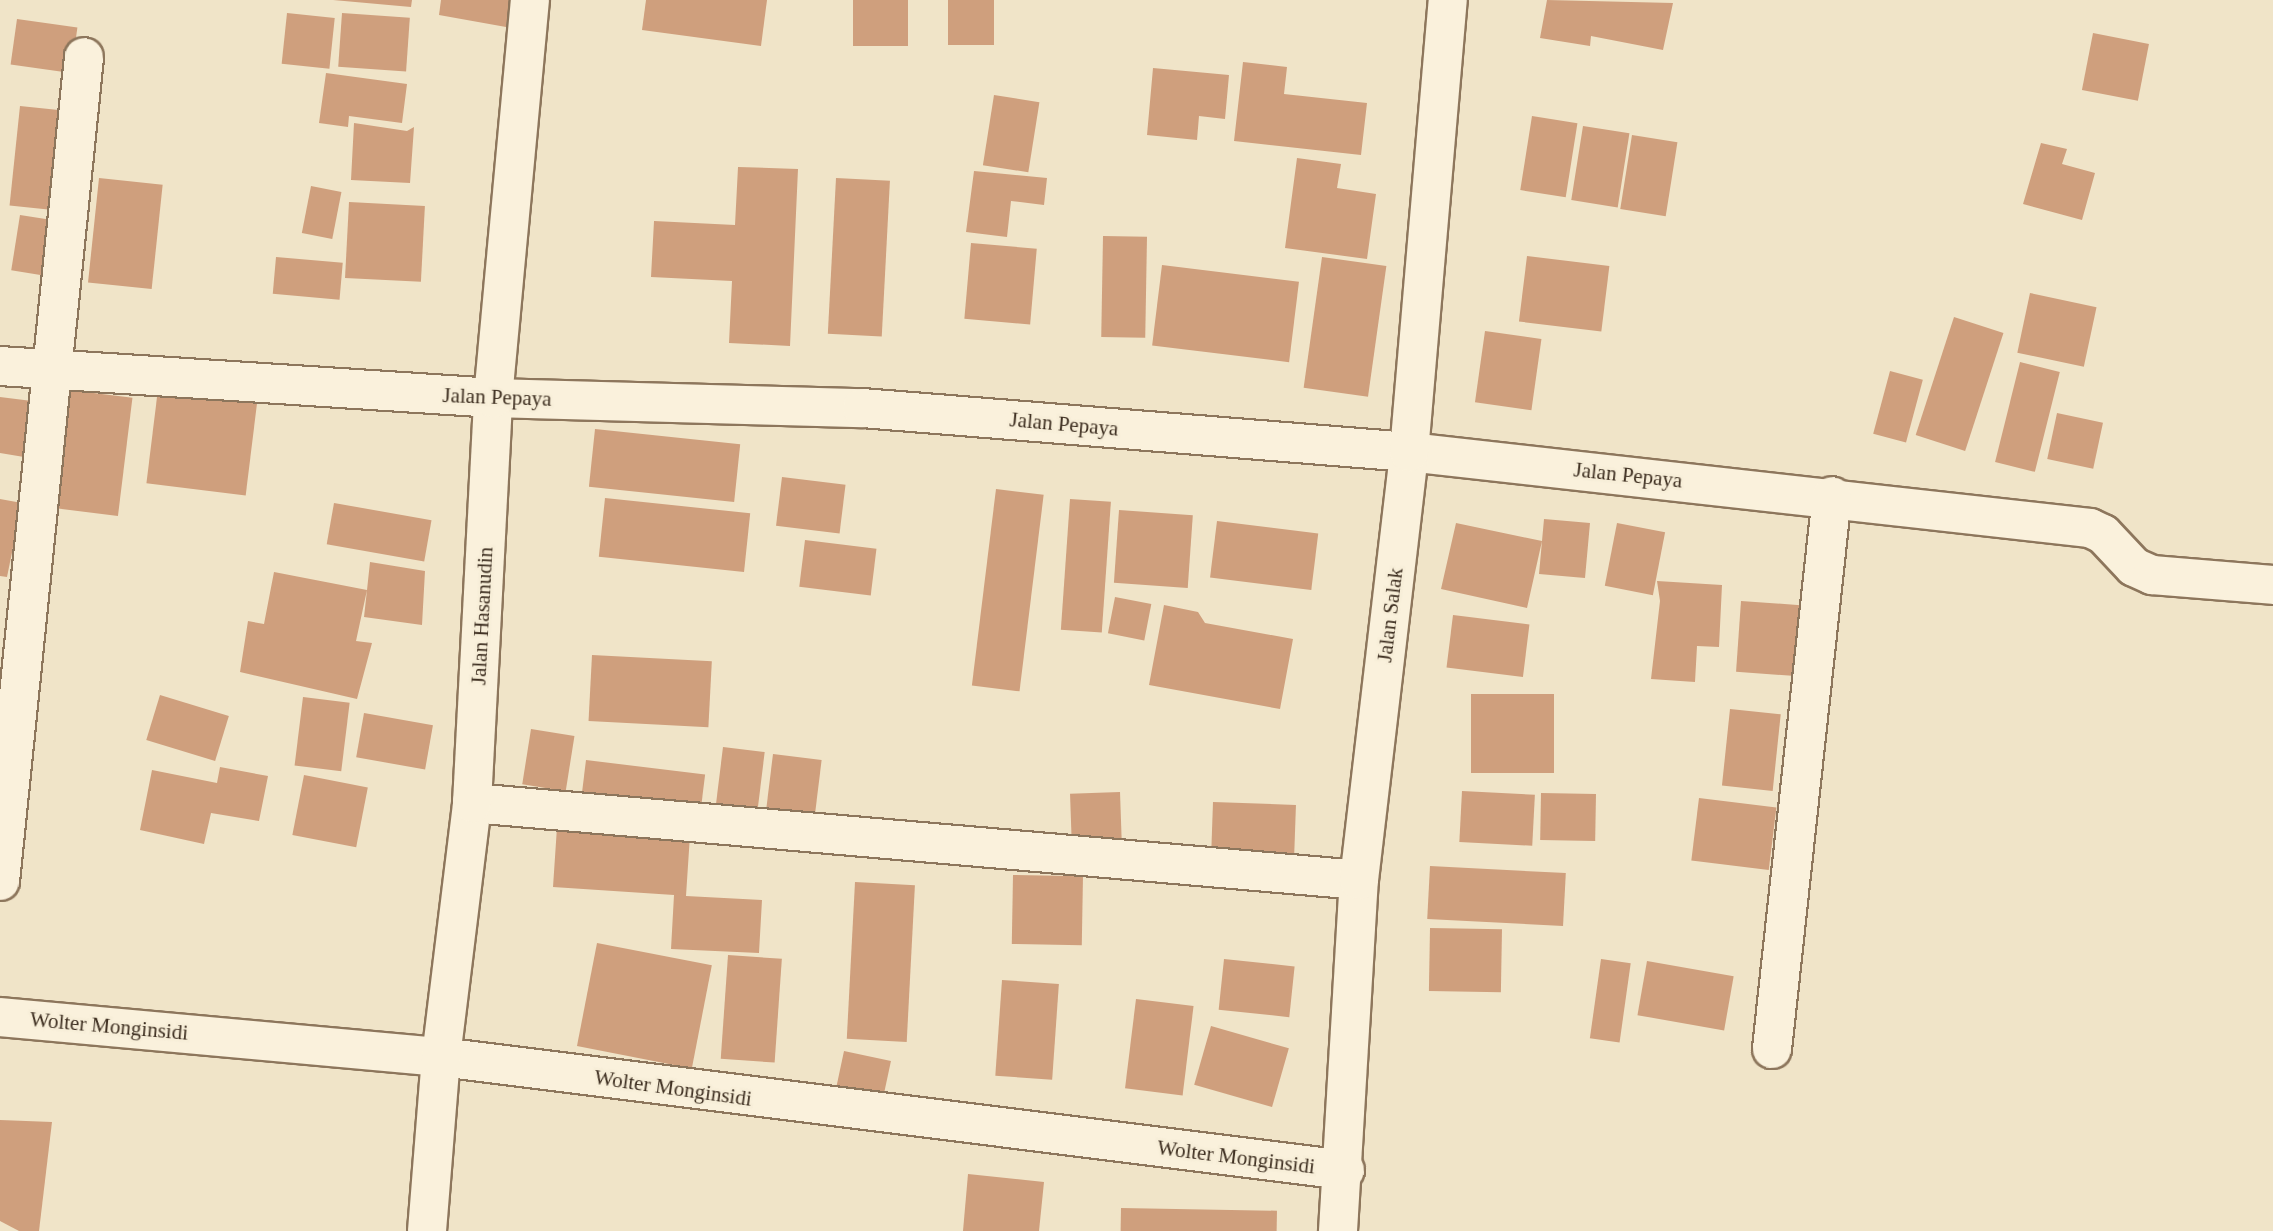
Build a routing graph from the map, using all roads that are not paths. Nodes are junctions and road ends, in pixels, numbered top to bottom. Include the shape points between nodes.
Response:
1 (530, 0) edge
2 (1448, 0) edge
3 (84, 57) dead end
4 (0, 366) edge
5 (49, 372) junction
6 (493, 398) junction
7 (1409, 452) junction
8 (1832, 496) junction
9 (2273, 585) edge
10 (472, 803) junction
11 (1359, 880) junction
12 (0, 881) edge
13 (0, 1017) edge
14 (1772, 1049) dead end
15 (440, 1057) junction
16 (1345, 1170) junction
17 (427, 1231) edge
18 (1338, 1231) edge

1 - 6 street, Jalan Hasanudin
2 - 7 street, Jalan Salak
3 - 5 street
4 - 5 street, Jalan Pepaya
5 - 6 street, Jalan Pepaya
5 - 12 street
6 - 7 street, Jalan Pepaya via 862,408
6 - 10 street, Jalan Hasanudin
7 - 8 street, Jalan Pepaya
7 - 11 street, Jalan Salak
8 - 9 street, Jalan Pepaya via 2090,528 2134,566 2152,575
8 - 14 street
10 - 11 street
10 - 15 street, Jalan Hasanudin
11 - 16 street, Jalan Salak
13 - 15 street, Wolter Monginsidi
15 - 16 street, Wolter Monginsidi
15 - 17 street, Jalan Hasanudin
16 - 18 street, Jalan Salak

